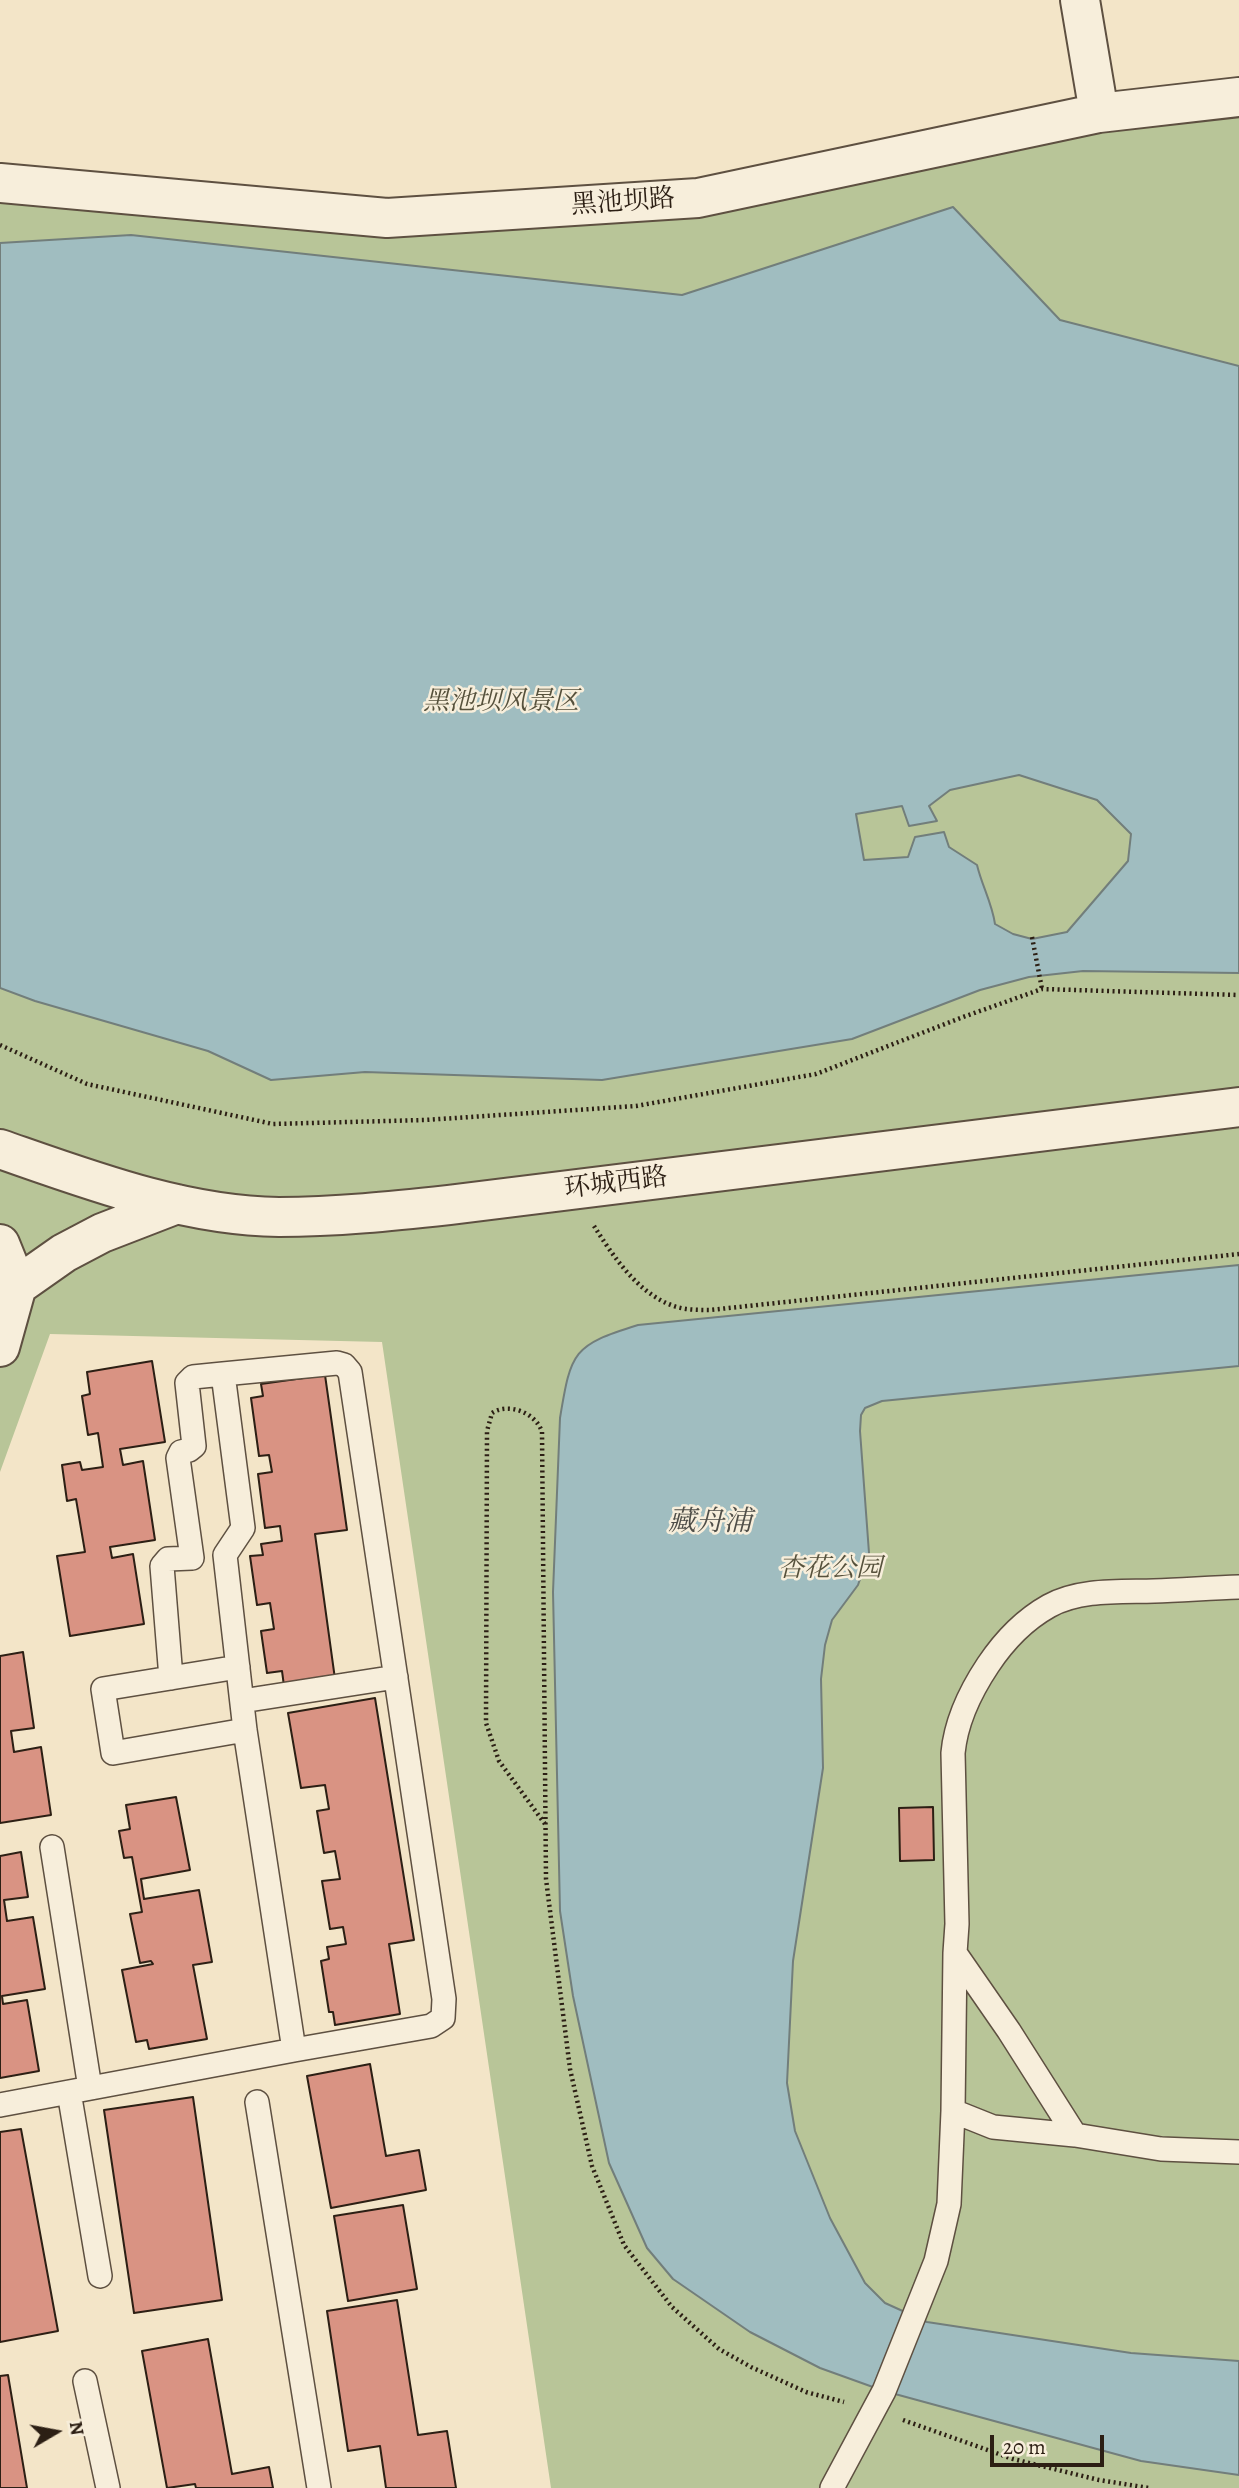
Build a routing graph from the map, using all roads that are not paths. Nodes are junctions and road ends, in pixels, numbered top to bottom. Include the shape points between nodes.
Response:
1 (1080, 0) edge
2 (1239, 97) edge
3 (1099, 113) junction
4 (0, 183) edge
5 (1239, 1107) edge
6 (0, 1149) edge
7 (177, 1204) junction
8 (0, 1244) edge
9 (17, 1286) junction
10 (0, 1347) edge
11 (223, 1374) junction
12 (225, 1555) junction
13 (192, 1558) junction
14 (1239, 1587) edge
15 (238, 1667) junction
16 (396, 1677) junction
17 (171, 1678) junction
18 (242, 1700) junction
19 (245, 1730) junction
20 (52, 1847) dead end
21 (955, 1953) junction
22 (294, 2050) junction
23 (79, 2090) junction
24 (257, 2102) dead end
25 (0, 2105) edge
26 (953, 2111) junction
27 (1075, 2135) junction
28 (1239, 2152) edge
29 (100, 2276) dead end
30 (85, 2381) dead end
31 (108, 2488) edge
32 (320, 2488) edge
33 (832, 2488) edge

1 - 3 street
2 - 3 street, 黑池坝路
3 - 4 street, 黑池坝路 via 698,198 657,201 387,218
5 - 7 street, 环城西路 via 449,1205 277,1217
6 - 7 street, 环城西路 via 104,1185
7 - 9 street via 102,1233
8 - 9 street
9 - 10 street
11 - 12 lane via 243,1528
11 - 13 lane via 193,1377 187,1382 194,1444 178,1458
11 - 16 lane via 337,1363 350,1372
12 - 13 lane
12 - 15 lane
13 - 17 lane via 168,1559 162,1564
14 - 21 lane via 1073,1597 1032,1616 994,1656 976,1683 955,1738
15 - 17 lane
15 - 18 lane
16 - 18 lane
16 - 22 lane via 444,2012 439,2022 426,2028
17 - 19 lane via 103,1689 113,1753
18 - 19 lane
19 - 22 lane
20 - 23 lane
21 - 26 lane
21 - 27 lane
22 - 23 lane
23 - 25 lane
23 - 29 lane
24 - 32 lane
26 - 27 lane via 993,2127
26 - 33 lane via 949,2204 936,2261 884,2391
27 - 28 lane via 1161,2149
30 - 31 lane

